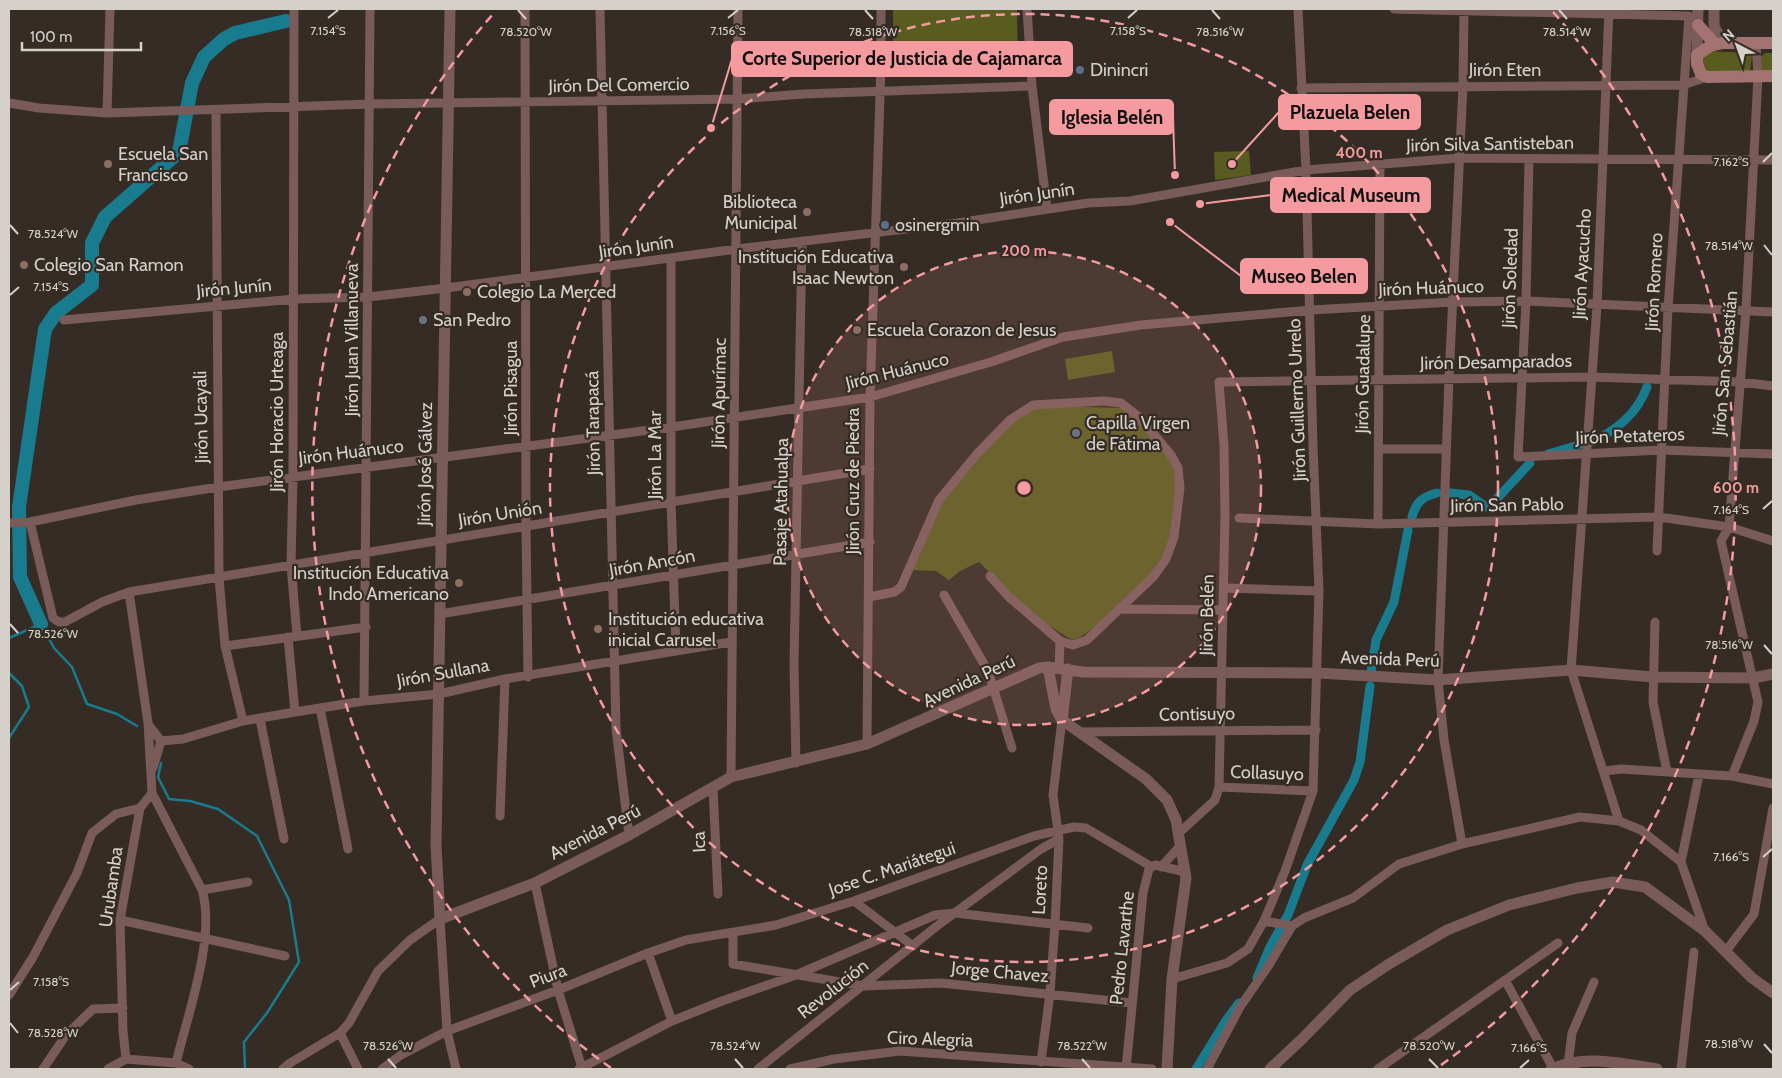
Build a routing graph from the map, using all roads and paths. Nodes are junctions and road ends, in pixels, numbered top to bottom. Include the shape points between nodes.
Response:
1 (110, 9) edge
2 (294, 9) edge
3 (370, 9) edge
4 (450, 9) edge
5 (525, 9) edge
6 (600, 9) edge
7 (738, 9) edge
8 (881, 9) edge
9 (1027, 9) edge
10 (1298, 9) edge
11 (1394, 9) edge
12 (1714, 9) edge
13 (1464, 10) edge
14 (1609, 11) edge
15 (1695, 16) edge
16 (1773, 43) edge
17 (1719, 44) junction
18 (1756, 44) junction
19 (1697, 55) junction
20 (1687, 64) junction
21 (1758, 76) junction
22 (1773, 76) edge
23 (1707, 77) junction
24 (1683, 84) junction
25 (1032, 86) junction
26 (1464, 86) junction
27 (1606, 86) junction
28 (1301, 88) junction
29 (879, 91) junction
30 (738, 99) junction
31 (524, 102) junction
32 (602, 102) junction
33 (9, 103) edge
34 (370, 104) junction
35 (448, 105) junction
36 (293, 107) junction
37 (216, 111) junction
38 (107, 113) junction
39 (1460, 158) junction
40 (1603, 158) junction
41 (1529, 159) junction
42 (1677, 160) junction
43 (1754, 160) junction
44 (1773, 160) edge
45 (1380, 164) junction
46 (1306, 170) junction
47 (1210, 187) joint
48 (1047, 209) junction
49 (876, 232) junction
50 (802, 241) junction
51 (737, 249) junction
52 (671, 259) junction
53 (607, 268) junction
54 (527, 276) junction
55 (446, 288) junction
56 (368, 297) junction
57 (294, 299) junction
58 (1453, 302) junction
59 (1526, 302) junction
60 (1381, 305) junction
61 (216, 306) junction
62 (1597, 306) junction
63 (1668, 308) junction
64 (1746, 309) junction
65 (1311, 310) junction
66 (1773, 312) edge
67 (64, 320) dead end
68 (1591, 377) junction
69 (1449, 378) junction
70 (1522, 378) junction
71 (1665, 379) junction
72 (1378, 380) junction
73 (1312, 381) junction
74 (1219, 382) joint
75 (1740, 382) junction
76 (1773, 386) edge
77 (870, 397) junction
78 (799, 409) junction
79 (735, 418) junction
80 (672, 427) junction
81 (609, 435) junction
82 (527, 445) junction
83 (1379, 449) junction
84 (1446, 449) junction
85 (1662, 450) junction
86 (1734, 452) junction
87 (1587, 453) junction
88 (1773, 454) edge
89 (443, 456) junction
90 (1518, 457) joint
91 (367, 466) junction
92 (870, 469) junction
93 (293, 476) junction
94 (797, 480) junction
95 (218, 486) junction
96 (734, 491) junction
97 (671, 501) junction
98 (612, 512) junction
99 (1659, 517) junction
100 (1238, 518) dead end
101 (1318, 520) junction
102 (1581, 521) junction
103 (28, 522) junction
104 (1444, 522) junction
105 (12, 523) edge
106 (1378, 524) junction
107 (526, 526) junction
108 (1728, 527) junction
109 (442, 539) junction
110 (1773, 541) edge
111 (870, 542) junction
112 (1657, 551) dead end
113 (365, 552) junction
114 (796, 555) junction
115 (291, 565) junction
116 (732, 566) junction
117 (672, 575) junction
118 (990, 576) dead end
119 (219, 578) junction
120 (613, 586) junction
121 (1224, 588) junction
122 (1319, 591) junction
123 (129, 592) junction
124 (944, 595) dead end
125 (869, 597) junction
126 (526, 600) junction
127 (1119, 609) junction
128 (1222, 610) junction
129 (440, 614) junction
130 (1655, 622) dead end
131 (366, 627) junction
132 (293, 636) junction
133 (1060, 641) junction
134 (731, 642) junction
135 (224, 646) junction
136 (676, 650) junction
137 (614, 663) junction
138 (1058, 668) junction
139 (1571, 670) junction
140 (1223, 673) junction
141 (1318, 673) junction
142 (1773, 674) edge
143 (528, 677) junction
144 (1653, 677) junction
145 (1753, 678) junction
146 (505, 679) junction
147 (1438, 680) junction
148 (995, 689) junction
149 (439, 694) junction
150 (364, 701) junction
151 (320, 708) junction
152 (295, 712) junction
153 (260, 719) junction
154 (1062, 720) junction
155 (243, 721) junction
156 (148, 724) junction
157 (1222, 729) junction
158 (1316, 730) junction
159 (1078, 732) junction
160 (161, 741) junction
161 (867, 744) junction
162 (1012, 748) dead end
163 (796, 763) junction
164 (151, 771) junction
165 (1605, 771) junction
166 (1667, 772) junction
167 (1699, 775) junction
168 (1732, 776) junction
169 (731, 778) junction
170 (1773, 784) edge
171 (1220, 787) junction
172 (713, 789) junction
173 (1313, 791) junction
174 (152, 793) junction
175 (140, 808) junction
176 (1773, 808) edge
177 (500, 816) dead end
178 (1619, 821) junction
179 (1059, 829) junction
180 (1179, 833) junction
181 (629, 836) junction
182 (1059, 839) junction
183 (284, 840) dead end
184 (1462, 844) junction
185 (1181, 845) junction
186 (348, 849) dead end
187 (1681, 862) junction
188 (1156, 867) junction
189 (1186, 872) junction
190 (248, 882) dead end
191 (535, 883) junction
192 (202, 890) junction
193 (718, 894) dead end
194 (854, 901) junction
195 (955, 914) junction
196 (440, 919) junction
197 (120, 920) junction
198 (1266, 922) junction
199 (1055, 924) junction
200 (1290, 926) junction
201 (1088, 928) dead end
202 (895, 931) junction
203 (1705, 931) junction
204 (733, 933) junction
205 (206, 937) junction
206 (1558, 943) dead end
207 (913, 946) junction
208 (1694, 952) dead end
209 (1726, 952) junction
210 (648, 953) junction
211 (284, 956) dead end
212 (796, 975) junction
213 (1172, 979) junction
214 (1506, 980) junction
215 (1594, 982) dead end
216 (864, 986) junction
217 (558, 990) junction
218 (1050, 993) junction
219 (1773, 993) edge
220 (9, 995) edge
221 (1132, 1003) junction
222 (122, 1008) junction
223 (672, 1021) junction
224 (446, 1031) junction
225 (340, 1034) junction
226 (126, 1059) junction
227 (1041, 1062) junction
228 (176, 1063) junction
229 (1024, 1065) edge
230 (1572, 1067) edge
231 (1126, 1068) edge
232 (43, 1069) edge
233 (108, 1069) edge
234 (189, 1069) edge
235 (283, 1069) edge
236 (358, 1069) edge
237 (382, 1069) edge
238 (456, 1069) edge
239 (581, 1069) edge
240 (758, 1069) edge
241 (790, 1069) edge
242 (1152, 1069) edge
243 (1167, 1069) edge
244 (1207, 1069) edge
245 (1270, 1069) edge
246 (1378, 1069) edge
247 (1551, 1069) edge
248 (1658, 1069) edge
249 (1681, 1069) edge

1 - 38 street
2 - 36 street, Jirón Horacio Urteaga
3 - 34 street, Jirón Juan Villanueva
4 - 35 street, Jirón José Gálvez
5 - 31 street, Jirón Pisagua
6 - 32 street, Jirón Tarapacá
7 - 30 street, Jirón Apurímac
8 - 29 street, Jirón Cruz de Piedra
9 - 25 street
10 - 28 street, Jirón Guillermo Urrelo
11 - 13 street
12 - 17 street
13 - 14 street
13 - 26 street
14 - 15 street
14 - 27 street, Jirón Ayacucho
15 - 17 main road
15 - 19 street
15 - 20 street, Jirón Romero
16 - 18 main road
17 - 18 main road
17 - 19 main road
18 - 21 street, Jirón San Sebastián
19 - 20 street
19 - 23 main road via 1699,70
20 - 24 street, Jirón Romero
21 - 22 main road
21 - 23 main road
21 - 43 street, Jirón San Sebastián
23 - 24 street, Jirón Eten
24 - 27 street, Jirón Eten
24 - 42 street, Jirón Romero
25 - 29 street, Jirón Del Comercio
25 - 48 street
26 - 27 street, Jirón Eten
26 - 28 street, Jirón Eten
26 - 39 street
27 - 40 street, Jirón Ayacucho
28 - 46 street, Jirón Guillermo Urrelo
29 - 30 street, Jirón Del Comercio
29 - 49 street, Jirón Cruz de Piedra
30 - 32 street, Jirón Del Comercio
30 - 51 street, Jirón Apurímac
31 - 32 street, Jirón Del Comercio
31 - 35 street, Jirón Del Comercio
31 - 54 street, Jirón Pisagua
32 - 53 street, Jirón Tarapacá
33 - 38 street, Jirón Del Comercio
34 - 35 street, Jirón Del Comercio
34 - 36 street, Jirón Del Comercio
34 - 56 street, Jirón Juan Villanueva
35 - 55 street, Jirón José Gálvez
36 - 37 street, Jirón Del Comercio
36 - 57 street, Jirón Horacio Urteaga
37 - 38 street, Jirón Del Comercio
37 - 61 street, Jirón Ucayali
39 - 41 street, Jirón Silva Santisteban
39 - 45 street, Jirón Silva Santisteban
39 - 58 street
40 - 41 street, Jirón Silva Santisteban
40 - 42 street, Jirón Silva Santisteban
40 - 62 street, Jirón Ayacucho
41 - 59 street, Jirón Soledad
42 - 43 street, Jirón Silva Santisteban
42 - 63 street, Jirón Romero
43 - 44 street, Jirón Silva Santisteban
43 - 64 street, Jirón San Sebastián
45 - 46 street, Jirón Silva Santisteban
45 - 60 street, Jirón Guadalupe
46 - 47 street, Jirón Silva Santisteban
46 - 65 street, Jirón Guillermo Urrelo
47 - 48 street, Jirón Junín via 1130,201
48 - 49 street, Jirón Junín
49 - 50 street, Jirón Junín
49 - 77 street, Jirón Cruz de Piedra
50 - 51 street, Jirón Junín
50 - 78 street, Pasaje Atahualpa
51 - 52 street, Jirón Junín
51 - 79 street, Jirón Apurímac
52 - 53 street, Jirón Junín
52 - 80 street, Jirón La Mar
53 - 54 street, Jirón Junín
53 - 81 street, Jirón Tarapacá
54 - 55 street, Jirón Junín
54 - 82 street, Jirón Pisagua
55 - 56 street, Jirón Junín
55 - 89 street, Jirón José Gálvez
56 - 57 street, Jirón Junín
56 - 91 street, Jirón Juan Villanueva
57 - 61 street, Jirón Junín
57 - 93 street, Jirón Horacio Urteaga
58 - 59 street, Jirón Huánuco
58 - 60 street, Jirón Huánuco
58 - 69 street
59 - 62 street, Jirón Huánuco
59 - 70 street, Jirón Soledad
60 - 65 street, Jirón Huánuco
60 - 72 street, Jirón Guadalupe
61 - 67 street, Jirón Junín
61 - 95 street, Jirón Ucayali
62 - 63 street, Jirón Huánuco
62 - 68 street, Jirón Ayacucho
63 - 64 street, Jirón Huánuco
63 - 71 street, Jirón Romero
64 - 66 street, Jirón Huánuco
64 - 75 street, Jirón San Sebastián
65 - 73 street, Jirón Guillermo Urrelo
65 - 77 street, Jirón Huánuco via 1141,325 1062,337 991,362
68 - 70 street, Jirón Desamparados
68 - 71 street, Jirón Desamparados
68 - 87 street, Jirón Ayacucho
69 - 70 street, Jirón Desamparados
69 - 72 street, Jirón Desamparados
69 - 84 street
70 - 90 street, Jirón Soledad
71 - 75 street, Jirón Desamparados
71 - 85 street, Jirón Romero
72 - 73 street, Jirón Desamparados
72 - 83 street, Jirón Guadalupe
73 - 74 street, Jirón Desamparados
73 - 101 street, Jirón Guillermo Urrelo
74 - 121 street, Jirón Belén via 1224,446
75 - 76 street, Jirón Desamparados
75 - 86 street, Jirón San Sebastián
77 - 78 street, Jirón Huánuco
77 - 92 street, Jirón Cruz de Piedra
78 - 79 street, Jirón Huánuco
78 - 94 street, Pasaje Atahualpa
79 - 80 street, Jirón Huánuco
79 - 96 street, Jirón Apurímac
80 - 81 street, Jirón Huánuco
80 - 97 street, Jirón La Mar
81 - 82 street, Jirón Huánuco
81 - 98 street, Jirón Tarapacá
82 - 89 street, Jirón Huánuco
82 - 107 street, Jirón Pisagua
83 - 84 street
83 - 106 street, Jirón Guadalupe
84 - 104 street
85 - 86 street, Jirón Petateros
85 - 87 street, Jirón Petateros
85 - 99 street, Jirón Romero
86 - 88 street, Jirón Petateros
86 - 108 street, Jirón San Sebastián
87 - 90 street, Jirón Petateros
87 - 102 street, Jirón Ayacucho
89 - 91 street, Jirón Huánuco
89 - 109 street, Jirón José Gálvez
91 - 93 street, Jirón Huánuco
91 - 113 street, Jirón Juan Villanueva
92 - 94 street, Jirón Unión
92 - 111 street, Jirón Cruz de Piedra
93 - 95 street, Jirón Huánuco
93 - 115 street, Jirón Horacio Urteaga
94 - 96 street, Jirón Unión
94 - 114 street, Pasaje Atahualpa
95 - 103 street, Jirón Huánuco
95 - 119 street, Jirón Ucayali
96 - 97 street, Jirón Unión
96 - 116 street, Jirón Apurímac
97 - 98 street, Jirón Unión
97 - 117 street, Jirón La Mar
98 - 107 street, Jirón Unión
98 - 120 street, Jirón Tarapacá
99 - 102 street, Jirón San Pablo
99 - 108 street, Jirón San Pablo
99 - 112 street, Jirón Romero
100 - 101 street, Jirón San Pablo
101 - 106 street, Jirón San Pablo
101 - 122 street, Jirón Guillermo Urrelo
102 - 104 street, Jirón San Pablo
102 - 139 street, Jirón Ayacucho
103 - 105 street, Jirón Huánuco
103 - 123 street, Jirón Unión via 53,618 58,622 72,620 102,602
104 - 106 street, Jirón San Pablo
104 - 147 street
107 - 109 street, Jirón Unión
107 - 126 street, Jirón Pisagua
108 - 110 street, Jirón San Pablo
108 - 145 street, Jirón San Sebastián via 1721,541
109 - 113 street, Jirón Unión
109 - 129 street, Jirón José Gálvez
111 - 114 street, Jirón Ancón
111 - 125 street, Jirón Cruz de Piedra
113 - 115 street, Jirón Unión
113 - 131 street, Jirón Juan Villanueva
114 - 116 street, Jirón Ancón
114 - 163 street, Pasaje Atahualpa
115 - 119 street, Jirón Unión
115 - 132 street, Jirón Horacio Urteaga
116 - 117 street, Jirón Ancón
116 - 134 street, Jirón Apurímac
117 - 120 street, Jirón Ancón
117 - 136 street, Jirón La Mar
118 - 133 street
119 - 123 street, Jirón Unión
119 - 135 street, Jirón Ucayali
120 - 126 street, Jirón Ancón
120 - 137 street, Jirón Tarapacá
121 - 122 street
121 - 128 street, Jirón Belén
122 - 141 street, Jirón Guillermo Urrelo
123 - 156 street
124 - 148 street via 980,655
125 - 127 street via 894,592 901,587 939,500 1010,420 1033,405 1104,401 1121,403 1140,417 1171,455 1178,468 1180,488 1174,537 1166,559 1154,576
125 - 161 street, Jirón Cruz de Piedra
126 - 129 street, Jirón Ancón
126 - 143 street, Jirón Pisagua
127 - 128 street
127 - 133 street via 1087,640 1072,645
128 - 140 street, Jirón Belén
129 - 149 street, Jirón José Gálvez
130 - 144 street
131 - 132 street
131 - 150 street, Jirón Juan Villanueva
132 - 135 street
132 - 152 street, Jirón Horacio Urteaga
133 - 138 street
134 - 136 street, Jirón Sullana
134 - 169 street, Jirón Apurímac
135 - 155 street, Jirón Ucayali
136 - 137 street, Jirón Sullana
137 - 143 street, Jirón Sullana
137 - 181 street, Jirón Tarapacá via 616,729
138 - 140 street, Avenida Perú via 1083,672
138 - 148 street, Avenida Perú via 1039,668
138 - 154 street
138 - 154 street via 1056,709
139 - 144 street, Avenida Perú
139 - 147 street, Avenida Perú
139 - 165 street
140 - 141 street, Avenida Perú
140 - 157 street, Jirón Belén
141 - 147 street, Avenida Perú
141 - 158 street, Jirón Guillermo Urrelo
142 - 145 street, Avenida Perú
143 - 146 street, Jirón Sullana
144 - 145 street, Avenida Perú
144 - 166 street via 1653,702
145 - 168 street, Jirón San Sebastián via 1757,710
146 - 149 street, Jirón Sullana
146 - 177 street
147 - 184 street via 1444,740
148 - 161 street, Avenida Perú
148 - 162 street
149 - 150 street, Jirón Sullana
149 - 196 street, Jirón José Gálvez via 436,845
150 - 151 street, Jirón Sullana
151 - 152 street, Jirón Sullana
151 - 186 street
152 - 153 street, Jirón Sullana
153 - 155 street, Jirón Sullana
153 - 183 street
154 - 159 street
154 - 179 street, Loreto via 1053,795
155 - 160 street, Jirón Sullana
156 - 160 street
156 - 164 street
157 - 158 street, Contisuyo
157 - 159 street, Contisuyo
157 - 171 street, Jirón Belén
158 - 173 street, Jirón Guillermo Urrelo
159 - 180 street via 1146,779 1167,800
160 - 164 street
161 - 163 street, Avenida Perú
163 - 169 street, Avenida Perú
164 - 174 street
165 - 166 street
165 - 178 street
166 - 167 street
167 - 168 street
167 - 187 street
168 - 170 street
169 - 172 street, Avenida Perú
171 - 173 street, Collasuyo
171 - 180 street via 1215,800
172 - 181 street, Avenida Perú
172 - 193 street, Ica
173 - 198 street, Jirón Guillermo Urrelo
174 - 175 street, Urubamba
174 - 192 street
175 - 197 street, Urubamba
175 - 220 street via 116,814 92,833 72,881 33,957
176 - 209 street via 1754,914
178 - 184 street via 1580,817
178 - 187 street via 1641,830
179 - 182 street, Loreto
179 - 188 street, Jose C. Mariátegui via 1086,828
179 - 194 street, Jose C. Mariátegui
180 - 185 street
181 - 191 street, Avenida Perú
182 - 195 street
182 - 199 street, Loreto
184 - 200 street via 1399,864 1353,898
185 - 188 street
185 - 189 street
187 - 203 street
188 - 189 street
188 - 221 street, Pedro Lavarthe via 1143,893
189 - 213 street
190 - 192 street
191 - 196 street, Avenida Perú
191 - 217 street
192 - 205 street via 206,905
194 - 202 street
194 - 204 street, Jose C. Mariátegui via 776,925
195 - 199 street
195 - 202 street via 936,915
195 - 207 street, Revolución
196 - 224 street
196 - 225 street, Avenida Perú via 410,940 378,971
197 - 205 street
197 - 222 street, Urubamba
198 - 200 street
198 - 213 street, Jirón Guillermo Urrelo via 1248,949 1238,957
199 - 201 street
199 - 218 street, Loreto
200 - 244 street via 1269,965 1240,1007
202 - 207 street
202 - 212 street
203 - 209 street
203 - 245 street via 1654,892 1633,884 1613,882 1577,888 1509,905 1447,930 1350,990
204 - 210 street, Piura via 686,940
204 - 212 street, Jorge Chavez via 734,965
205 - 211 street
205 - 228 street
206 - 214 street
207 - 216 street, Revolución
208 - 249 street
209 - 219 street via 1752,978
210 - 217 street, Piura
210 - 223 street
212 - 216 street, Jorge Chavez
212 - 223 street
213 - 243 street
214 - 246 street
214 - 247 street
215 - 230 street via 1572,1033
216 - 218 street, Jorge Chavez via 942,983
216 - 240 street, Revolución
217 - 224 street, Piura
217 - 239 street
218 - 221 street, Jorge Chavez
218 - 227 street, Loreto
221 - 231 street, Pedro Lavarthe
222 - 226 street, Urubamba
222 - 232 street via 93,1009 66,1035
223 - 239 street
224 - 237 street, Piura
224 - 238 street
225 - 235 street, Avenida Perú
225 - 236 street
226 - 228 street
226 - 233 street
227 - 229 street, Ciro Alegria
227 - 231 street, Ciro Alegria
228 - 234 street
229 - 241 street, Ciro Alegria via 945,1053 900,1051 834,1059
230 - 247 street
230 - 248 street via 1586,1061 1604,1061
231 - 242 street, Ciro Alegria

